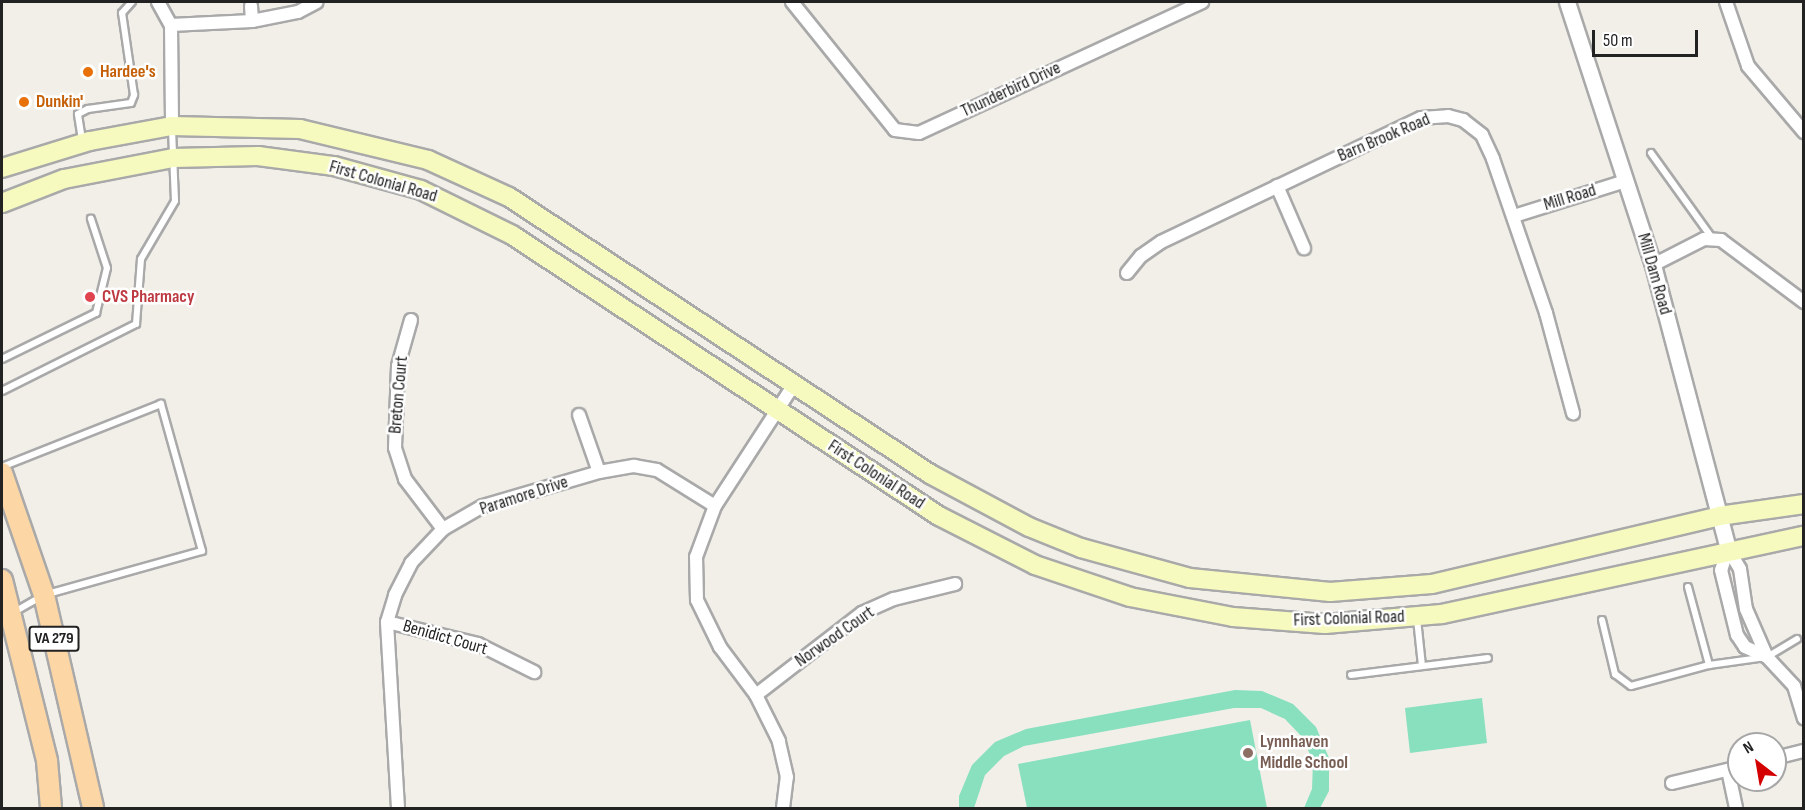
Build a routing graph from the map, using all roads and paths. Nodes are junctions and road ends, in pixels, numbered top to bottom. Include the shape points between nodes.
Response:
1 (132, 2) edge
2 (158, 2) edge
3 (317, 2) edge
4 (792, 2) edge
5 (1202, 2) edge
6 (1567, 2) edge
7 (1726, 2) edge
8 (251, 6) dead end
9 (252, 21) junction
10 (171, 25) junction
11 (172, 126) junction
12 (1803, 132) edge
13 (82, 143) junction
14 (1651, 153) dead end
15 (173, 158) junction
16 (2, 168) edge
17 (1626, 181) junction
18 (1277, 186) junction
19 (2, 203) edge
20 (1514, 216) junction
21 (91, 219) dead end
22 (1712, 238) junction
23 (1304, 248) dead end
24 (1653, 265) junction
25 (1127, 273) dead end
26 (1803, 303) edge
27 (411, 320) dead end
28 (2, 359) edge
29 (795, 383) junction
30 (2, 391) edge
31 (778, 410) junction
32 (1573, 413) dead end
33 (579, 415) dead end
34 (2, 468) edge
35 (599, 472) junction
36 (2, 473) edge
37 (1803, 504) edge
38 (715, 506) junction
39 (1719, 516) junction
40 (443, 529) junction
41 (1803, 536) edge
42 (1728, 549) junction
43 (2, 580) edge
44 (955, 584) dead end
45 (1688, 587) dead end
46 (44, 595) junction
47 (7, 617) edge
48 (1417, 617) junction
49 (1602, 620) dead end
50 (387, 622) junction
51 (1797, 639) dead end
52 (1767, 657) junction
53 (1488, 658) dead end
54 (1709, 665) junction
55 (1422, 666) junction
56 (534, 672) dead end
57 (1351, 675) dead end
58 (756, 696) junction
59 (1803, 719) edge
60 (1803, 751) edge
61 (1787, 755) edge
62 (1727, 770) edge
63 (1672, 783) dead end
64 (1735, 792) edge
65 (51, 808) edge
66 (93, 808) edge
67 (398, 808) edge
68 (783, 808) edge
69 (1736, 808) edge

1 - 13 lane via 122,13 134,94 131,103 78,114
2 - 10 street
3 - 9 street via 298,12
4 - 5 street, Thunderbird Drive via 895,130 919,133
6 - 17 street, Mill Dam Road
7 - 12 street via 1748,66
8 - 9 street
9 - 10 street
10 - 11 street
11 - 13 main road, First Colonial Road
11 - 15 lane
11 - 29 main road, First Colonial Road via 300,129 428,160 509,197
13 - 16 main road, First Colonial Road
14 - 22 lane
15 - 19 main road, First Colonial Road via 64,179
15 - 30 lane via 175,201 141,260 136,324
15 - 31 main road, First Colonial Road via 258,156 334,166 421,190 512,235
17 - 20 street, Mill Road
17 - 24 street, Mill Dam Road
18 - 20 street, Barn Brook Road via 1422,118 1448,116 1463,120 1482,135
18 - 23 street
18 - 25 street, Barn Brook Road via 1161,242 1140,256
20 - 32 street, Barn Brook Road
21 - 28 lane via 107,268 96,313
22 - 24 street
22 - 26 street via 1726,243
24 - 39 street, Mill Dam Road
27 - 40 street, Breton Court via 398,366 395,448 405,479
29 - 31 street
29 - 39 main road, First Colonial Road via 930,474 1029,527 1133,565 1243,586 1330,592 1432,584
31 - 38 street
31 - 48 main road, First Colonial Road via 939,516 1035,565 1130,597 1233,618 1325,624
33 - 35 street
34 - 46 lane via 160,404 202,551
35 - 38 street, Paramore Drive via 634,466 657,470
35 - 40 street, Paramore Drive via 483,506
36 - 46 main road, VA 279
37 - 39 main road, First Colonial Road
38 - 58 street via 696,557 697,600 720,647
39 - 42 street, Mill Dam Road
40 - 50 street, Paramore Drive via 411,563
41 - 42 main road, First Colonial Road
42 - 48 main road, First Colonial Road via 1518,600
42 - 52 street, Mill Dam Road via 1740,569 1746,609
42 - 52 street, Mill Dam Road via 1721,570 1737,635 1745,647
43 - 47 main road, VA 279
44 - 58 street, Norwood Court via 894,599 862,613
45 - 54 lane
46 - 47 lane
46 - 66 main road, VA 279
47 - 65 main road, VA 279 via 47,761
48 - 55 lane
49 - 54 lane via 1615,674 1622,682 1632,686
50 - 56 street, Benidict Court via 478,644
50 - 67 street, Paramore Drive
51 - 52 lane
52 - 54 lane
52 - 59 street, Mill Dam Road via 1794,686
53 - 55 lane
55 - 57 lane
58 - 68 street via 779,741 787,777
60 - 61 street
62 - 63 street
64 - 69 street

